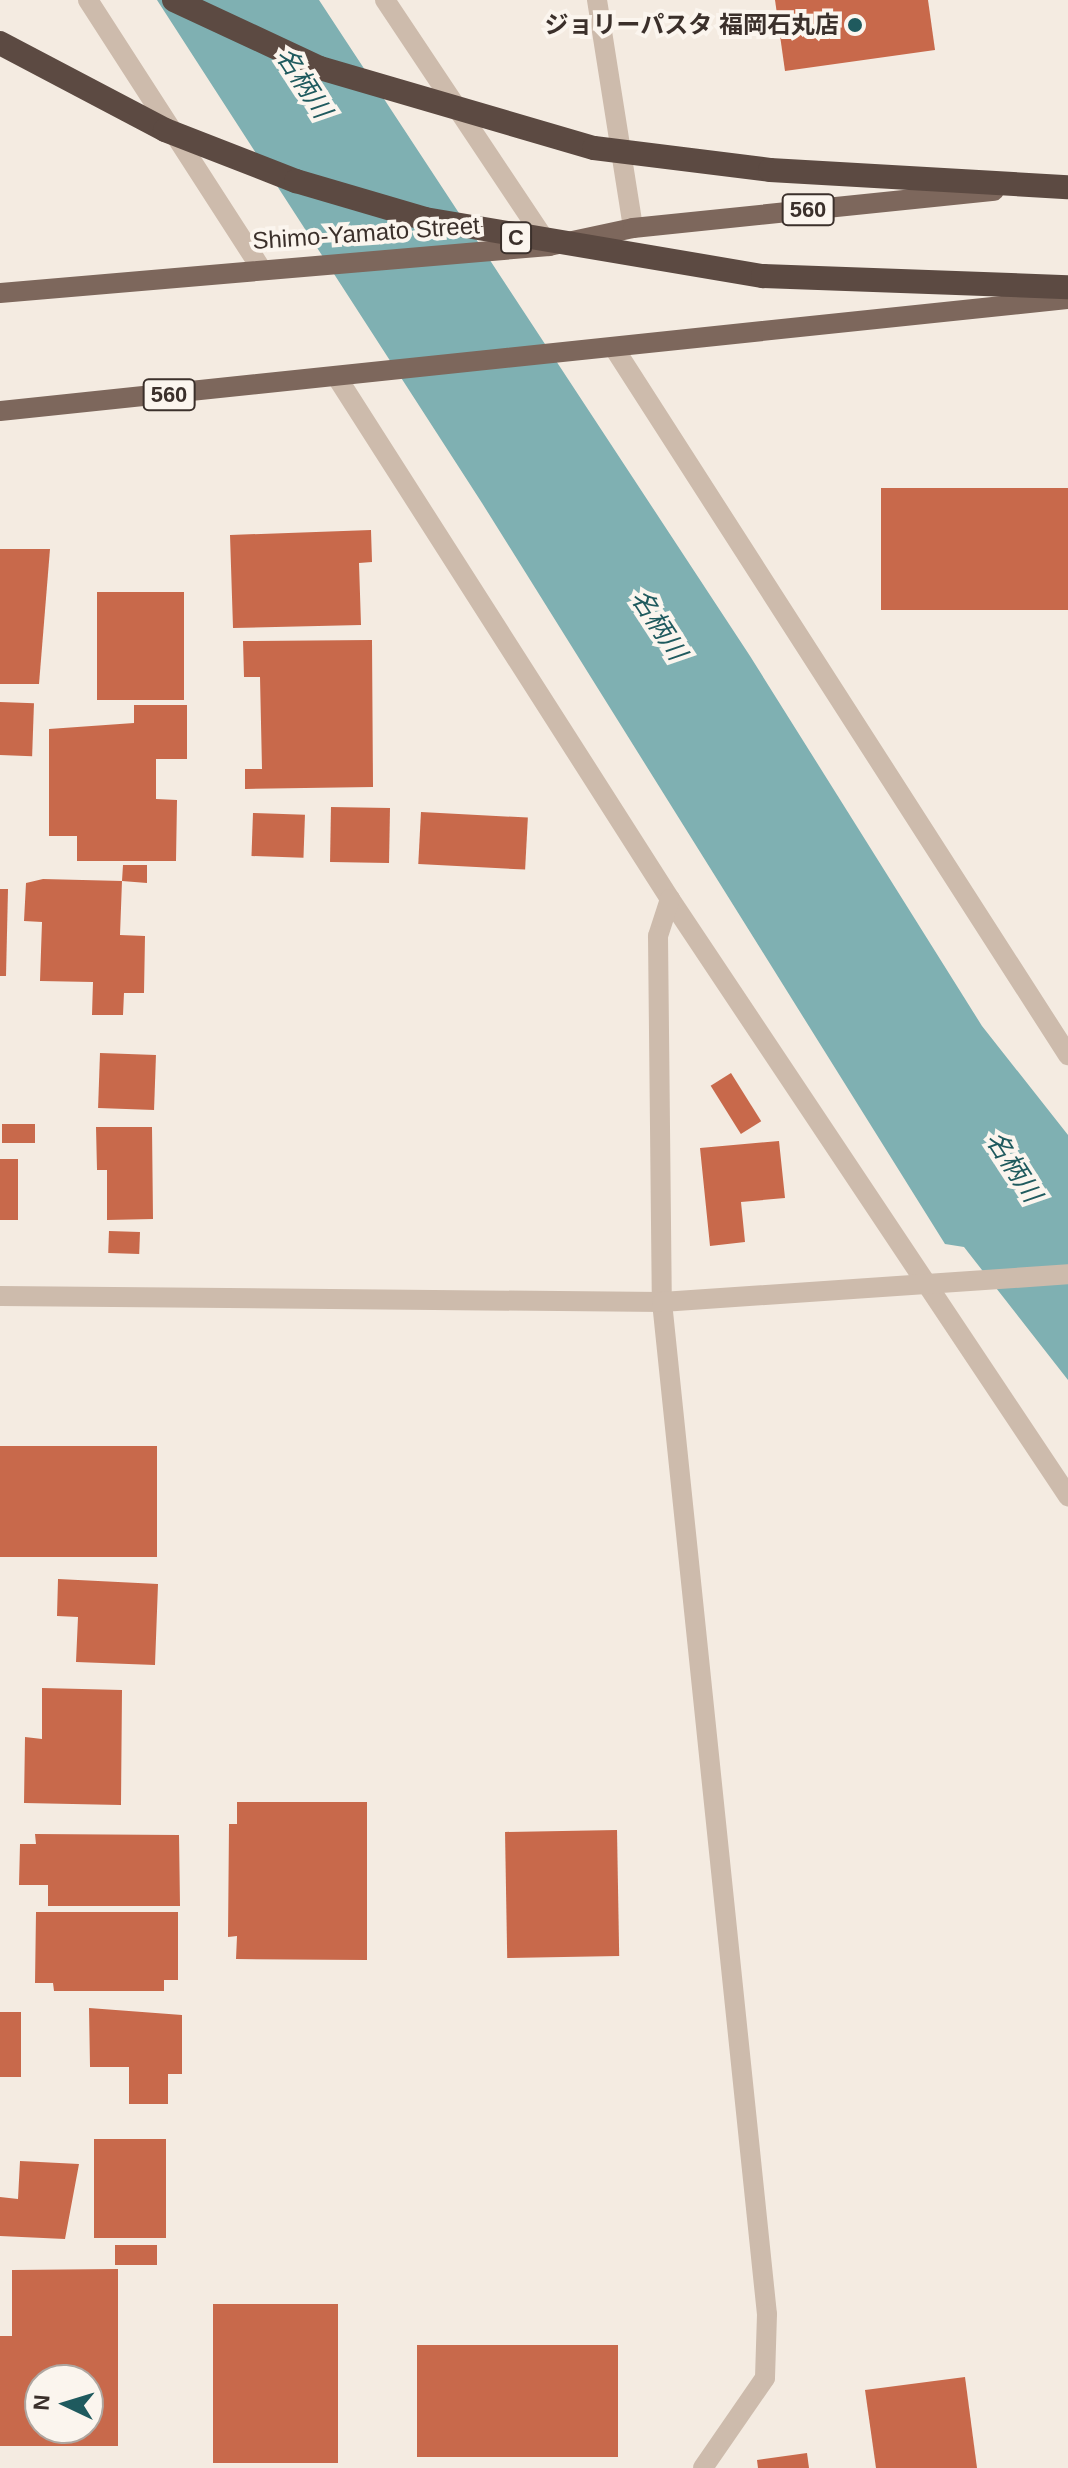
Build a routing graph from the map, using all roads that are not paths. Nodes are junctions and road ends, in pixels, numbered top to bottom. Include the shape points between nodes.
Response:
1 (88, 0) edge
2 (174, 0) edge
3 (385, 0) edge
4 (597, 0) edge
5 (0, 43) edge
6 (1068, 185) edge
7 (633, 228) junction
8 (549, 246) junction
9 (260, 267) junction
10 (1068, 287) edge
11 (0, 293) edge
12 (1068, 299) edge
13 (616, 351) junction
14 (338, 379) junction
15 (0, 411) edge
16 (670, 899) junction
17 (1068, 1055) edge
18 (1068, 1274) edge
19 (924, 1283) junction
20 (0, 1296) edge
21 (662, 1302) junction
22 (1068, 1496) edge
23 (703, 2468) edge

1 - 9 street
2 - 6 highway, bridge via 320,68 594,148 770,170
3 - 8 street
4 - 7 street
5 - 10 highway, C, bridge via 165,130 296,181 425,219 577,250 763,276
6 - 7 main road, Shimo-Yamato Street / 560
7 - 8 main road, Shimo-Yamato Street / 560
8 - 9 main road, Shimo-Yamato Street / 560
9 - 11 main road, Shimo-Yamato Street / 560
12 - 13 main road, 560
13 - 14 main road, 560
13 - 17 street
14 - 15 main road, 560
14 - 16 street
16 - 19 street
16 - 21 street via 658,936
18 - 19 street
19 - 21 street
19 - 22 street
20 - 21 street
21 - 23 street via 767,2314 765,2378

